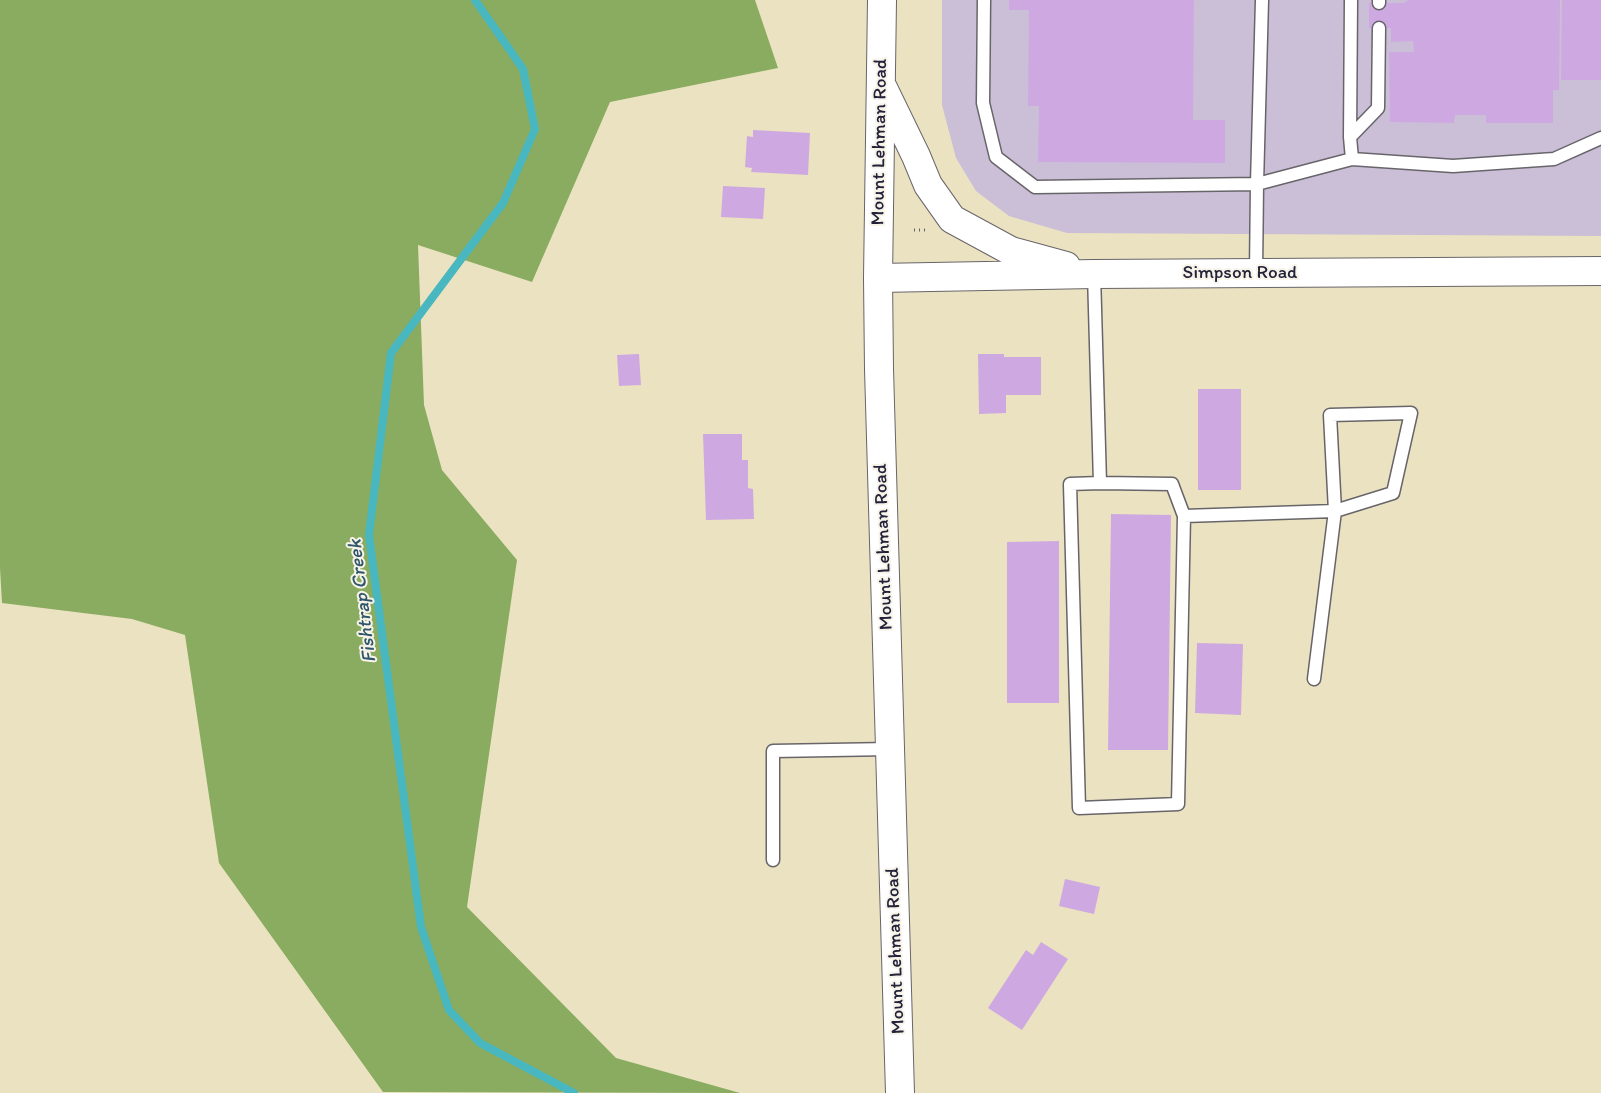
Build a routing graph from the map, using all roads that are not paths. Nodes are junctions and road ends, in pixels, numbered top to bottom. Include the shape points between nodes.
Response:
1 (882, 0) edge
2 (984, 0) edge
3 (1262, 0) edge
4 (1351, 0) edge
5 (1379, 28) dead end
6 (881, 85) junction
7 (1350, 137) junction
8 (1601, 138) edge
9 (1352, 160) junction
10 (1257, 184) junction
11 (1601, 271) edge
12 (1094, 274) junction
13 (1256, 274) junction
14 (878, 278) junction
15 (1100, 483) junction
16 (1335, 512) junction
17 (1184, 516) junction
18 (1314, 679) dead end
19 (890, 750) junction
20 (773, 860) dead end
21 (900, 1093) edge

1 - 6 main road, Mount Lehman Road
2 - 10 lane via 983,103 996,157 1034,187
3 - 10 lane
4 - 7 lane
5 - 7 lane via 1378,108
6 - 12 main road via 928,185 952,219 1011,251
6 - 14 main road, Mount Lehman Road
7 - 9 lane
8 - 9 lane via 1554,159 1453,166
9 - 10 lane
10 - 13 lane
11 - 13 main road, Simpson Road
12 - 13 main road, Simpson Road
12 - 14 main road, Simpson Road
12 - 15 lane
14 - 19 main road, Mount Lehman Road
15 - 17 lane via 1172,484
15 - 17 lane via 1070,484 1079,808 1178,804
16 - 16 lane via 1330,415 1410,413 1393,493
16 - 17 lane
16 - 18 lane
19 - 20 lane via 773,751
19 - 21 main road, Mount Lehman Road

